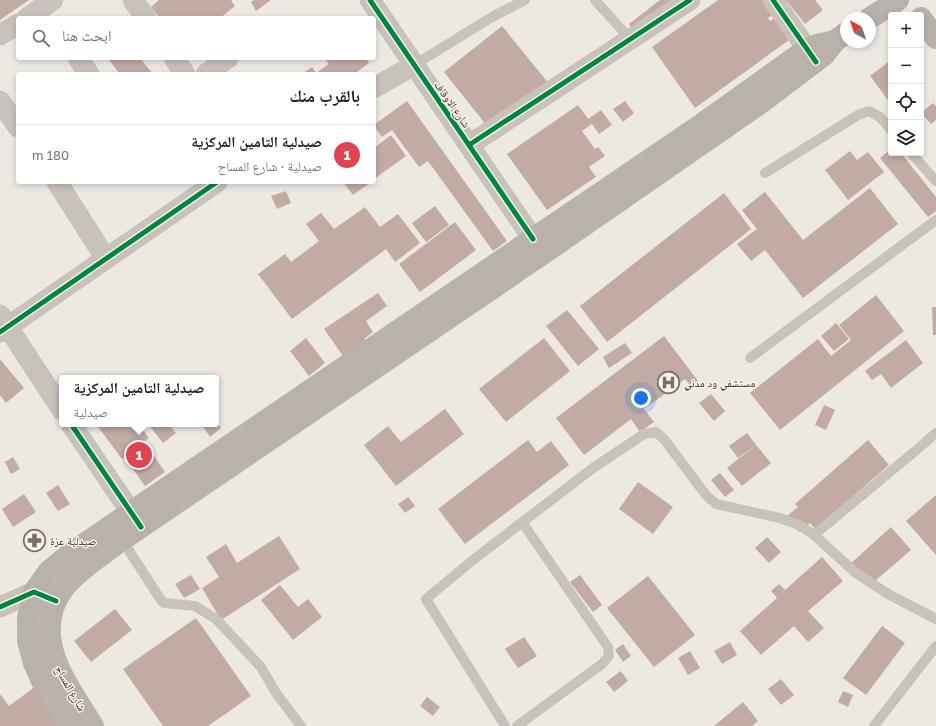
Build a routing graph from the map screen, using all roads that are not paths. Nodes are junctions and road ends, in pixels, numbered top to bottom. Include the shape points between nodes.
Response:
1 (134, 0) edge
2 (370, 0) edge
3 (525, 0) edge
4 (595, 0) edge
5 (690, 0) edge
6 (773, 0) edge
7 (898, 0) edge
8 (907, 0) edge
9 (916, 12) edge
10 (876, 14) edge
11 (145, 16) edge
12 (924, 22) edge
13 (16, 25) edge
14 (0, 35) edge
15 (840, 37) edge
16 (936, 38) edge
17 (630, 39) junction
18 (812, 56) junction
19 (80, 60) edge
20 (175, 60) edge
21 (225, 60) edge
22 (414, 65) junction
23 (88, 72) edge
24 (184, 72) edge
25 (209, 72) edge
26 (376, 87) edge
27 (0, 101) edge
28 (16, 124) edge
29 (888, 126) edge
30 (470, 144) junction
31 (914, 156) edge
32 (765, 174) dead end
33 (936, 181) edge
34 (58, 184) edge
35 (215, 184) edge
36 (936, 220) edge
37 (533, 239) junction
38 (106, 259) junction
39 (429, 320) junction
40 (3, 324) edge
41 (750, 358) dead end
42 (59, 406) edge
43 (73, 427) edge
44 (936, 433) edge
45 (136, 520) junction
46 (522, 522) junction
47 (814, 535) junction
48 (122, 540) junction
49 (34, 592) junction
50 (56, 601) junction
51 (0, 607) edge
52 (936, 619) edge
53 (936, 646) edge
54 (70, 726) edge
55 (93, 726) edge
56 (301, 726) edge
57 (505, 726) edge
58 (517, 726) edge
59 (874, 726) edge

1 - 11 street
2 - 22 street, شارع الاوقاف
3 - 22 lane via 492,17
4 - 17 lane
5 - 17 street
6 - 18 street
7 - 10 main road
8 - 9 main road
12 - 16 main road
13 - 14 street
15 - 18 main road via 817,45
17 - 30 street
18 - 37 main road via 702,124
18 - 39 main road via 762,102 544,253
19 - 23 street
20 - 24 street
21 - 25 street
22 - 26 street
22 - 30 street, شارع الاوقاف
27 - 28 street
29 - 32 lane via 880,117 869,112 858,116
30 - 37 street, شارع الاوقاف
31 - 33 lane
34 - 38 street
35 - 38 street
36 - 41 lane
37 - 39 main road
38 - 40 street
39 - 45 main road
40 - 42 street
43 - 45 street
44 - 47 lane
45 - 48 main road, شارع المساح
45 - 49 main road via 71,553 49,570
46 - 47 lane via 593,468 644,434 656,432 716,504 780,518 799,525
46 - 57 lane via 426,599
46 - 58 lane via 608,647 609,656 602,664
47 - 52 lane via 856,572 888,594
48 - 50 main road, شارع المساح via 83,569 66,586
48 - 56 lane via 160,600 164,603 195,606 216,619 261,667 276,693
49 - 50 street
49 - 51 street
49 - 54 main road, شارع المساح via 28,618 28,641 42,681
50 - 55 main road, شارع المساح via 50,618 53,655
53 - 59 lane

